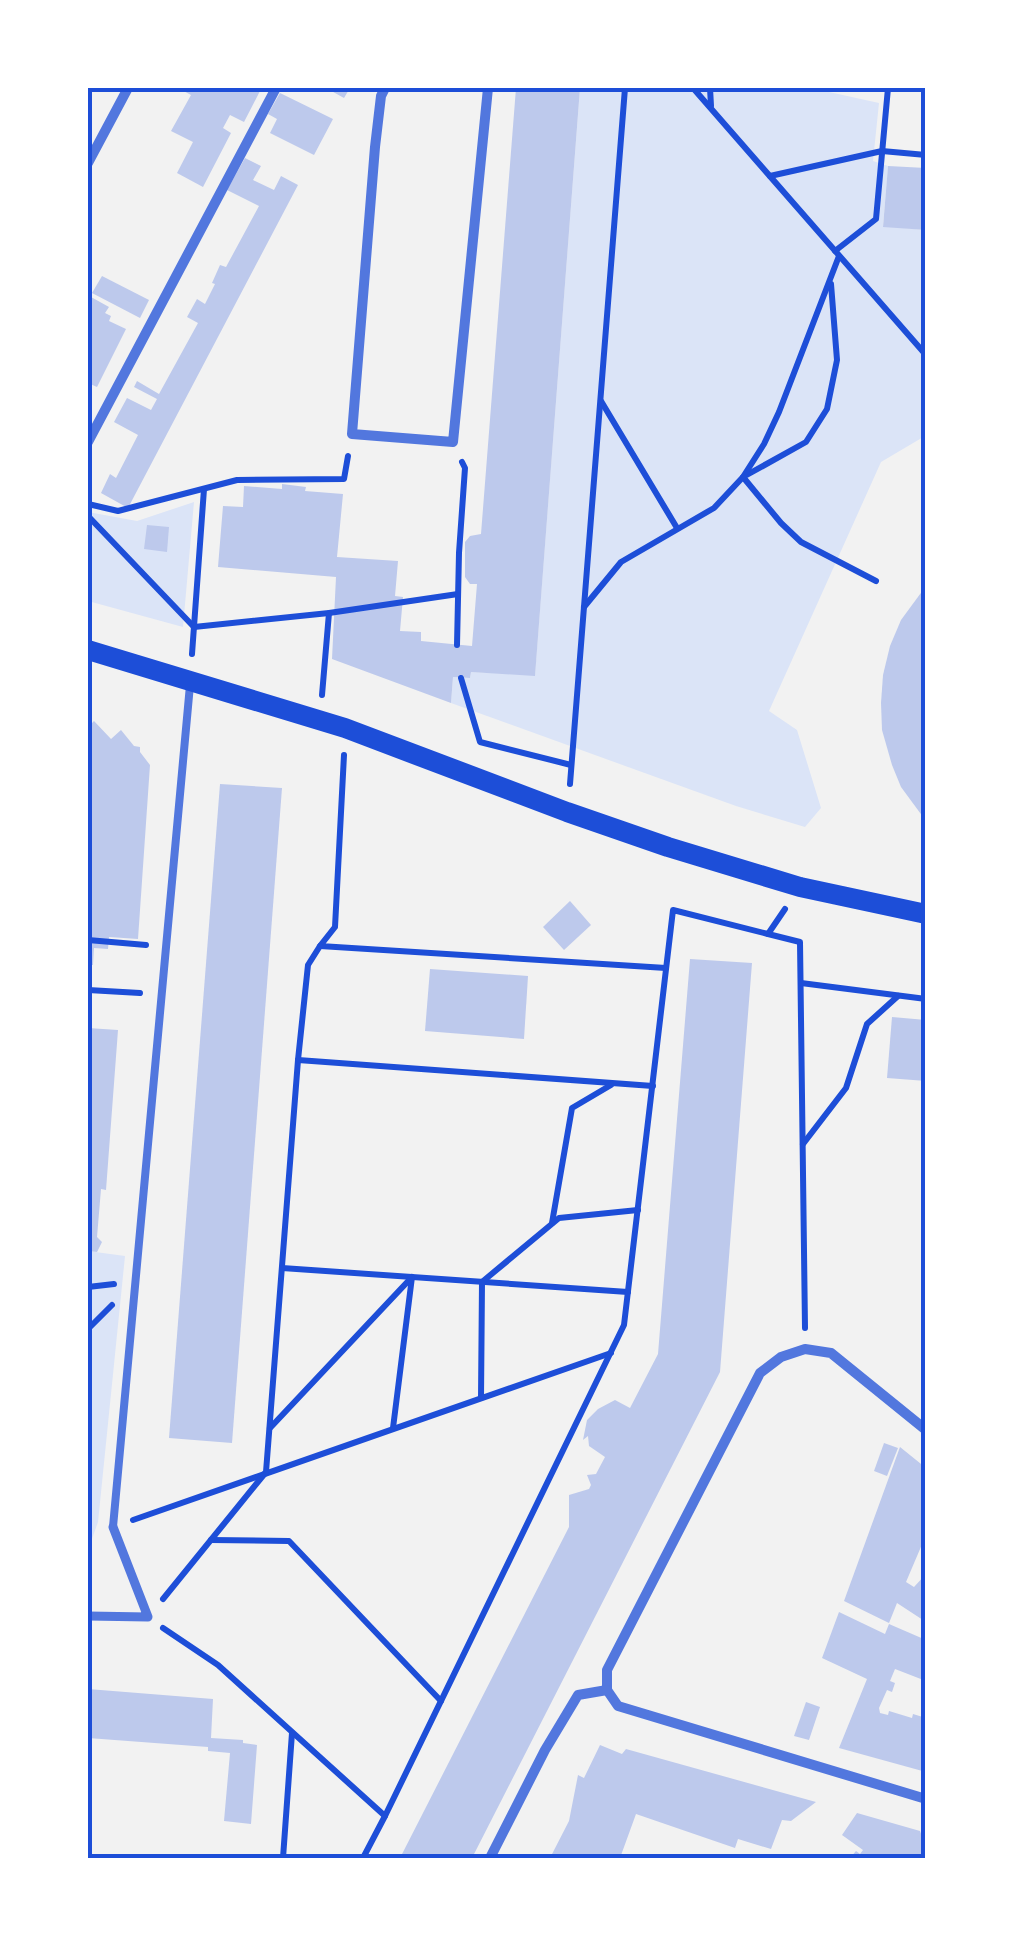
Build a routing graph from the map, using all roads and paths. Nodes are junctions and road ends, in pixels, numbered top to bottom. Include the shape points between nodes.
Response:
1 (128, 88) edge
2 (276, 88) edge
3 (385, 88) edge
4 (488, 88) edge
5 (624, 88) edge
6 (693, 88) edge
7 (710, 88) edge
8 (888, 88) edge
9 (712, 109) junction
10 (882, 151) junction
11 (926, 155) edge
12 (88, 163) edge
13 (770, 176) junction
14 (837, 253) junction
15 (830, 279) junction
16 (926, 355) edge
17 (600, 400) junction
18 (352, 434) junction
19 (88, 442) edge
20 (453, 442) junction
21 (743, 477) junction
22 (204, 488) junction
23 (88, 504) edge
24 (88, 516) edge
25 (678, 528) junction
26 (876, 580) dead end
27 (458, 594) junction
28 (584, 608) junction
29 (329, 613) junction
30 (194, 627) junction
31 (458, 644) dead end
32 (88, 650) edge
33 (461, 678) dead end
34 (190, 680) junction
35 (320, 721) junction
36 (345, 728) junction
37 (571, 765) junction
38 (568, 812) junction
39 (800, 887) junction
40 (926, 914) edge
41 (768, 934) junction
42 (88, 940) edge
43 (122, 943) dead end
44 (320, 946) junction
45 (666, 968) junction
46 (800, 983) junction
47 (88, 990) edge
48 (162, 994) junction
49 (898, 996) junction
50 (926, 999) edge
51 (298, 1060) junction
52 (614, 1083) junction
53 (652, 1086) junction
54 (803, 1145) junction
55 (638, 1210) junction
56 (552, 1224) junction
57 (282, 1268) junction
58 (412, 1277) junction
59 (482, 1282) junction
60 (628, 1292) junction
61 (805, 1350) junction
62 (611, 1353) junction
63 (481, 1398) junction
64 (393, 1428) junction
65 (269, 1429) junction
66 (926, 1430) edge
67 (266, 1472) junction
68 (112, 1526) junction
69 (211, 1540) junction
70 (88, 1616) edge
71 (148, 1618) junction
72 (608, 1690) junction
73 (441, 1700) junction
74 (292, 1732) junction
75 (926, 1799) edge
76 (385, 1816) junction
77 (282, 1858) edge
78 (363, 1858) edge
79 (490, 1858) edge

1 - 12 street
2 - 19 street
3 - 18 street
4 - 20 street
5 - 17 path
6 - 9 path
7 - 9 path
8 - 10 path
9 - 13 path
10 - 11 path
10 - 13 path
10 - 14 path via 876,218
13 - 14 path
14 - 15 path
14 - 16 path
15 - 21 path via 780,412
15 - 21 path via 837,360 827,409 806,442
17 - 25 path
17 - 28 path
18 - 20 street
18 - 22 path via 344,479 237,480
20 - 27 path via 466,468
21 - 25 path via 714,508
21 - 26 path via 801,542
22 - 23 path via 118,511
22 - 30 path
24 - 30 path
25 - 28 path via 620,562
27 - 29 path
27 - 31 path
28 - 37 path
29 - 30 path
29 - 35 path
30 - 34 path
32 - 34 main road
33 - 37 path via 480,742
34 - 35 main road
34 - 48 lane
35 - 36 main road
36 - 38 main road
36 - 44 path via 335,927
37 - 38 path
38 - 39 main road
39 - 40 main road
39 - 41 path
41 - 45 path via 673,910
41 - 46 path via 800,942
42 - 43 path
44 - 45 path
44 - 51 path via 308,965
45 - 53 path
46 - 49 path
46 - 54 path
47 - 48 path
48 - 68 lane
49 - 50 path
49 - 54 path via 867,1024 846,1088
51 - 52 path
51 - 57 path
52 - 53 path
52 - 56 path via 572,1108
53 - 55 path
54 - 61 path
55 - 56 path
55 - 60 path
56 - 59 path
57 - 58 path
57 - 65 path
58 - 59 path
58 - 64 path
58 - 65 path
59 - 60 path
59 - 63 path
60 - 62 path via 624,1325
61 - 66 street via 831,1352
61 - 72 street via 760,1373 608,1670
62 - 63 path
62 - 73 path
63 - 64 path
64 - 67 path
65 - 67 path
67 - 68 path
67 - 69 path
68 - 71 street
69 - 71 path
69 - 73 path via 289,1541
70 - 71 street
71 - 74 path via 218,1665
72 - 75 street via 618,1706
72 - 79 street via 578,1696
73 - 76 path
74 - 76 path
74 - 77 path
76 - 78 path

